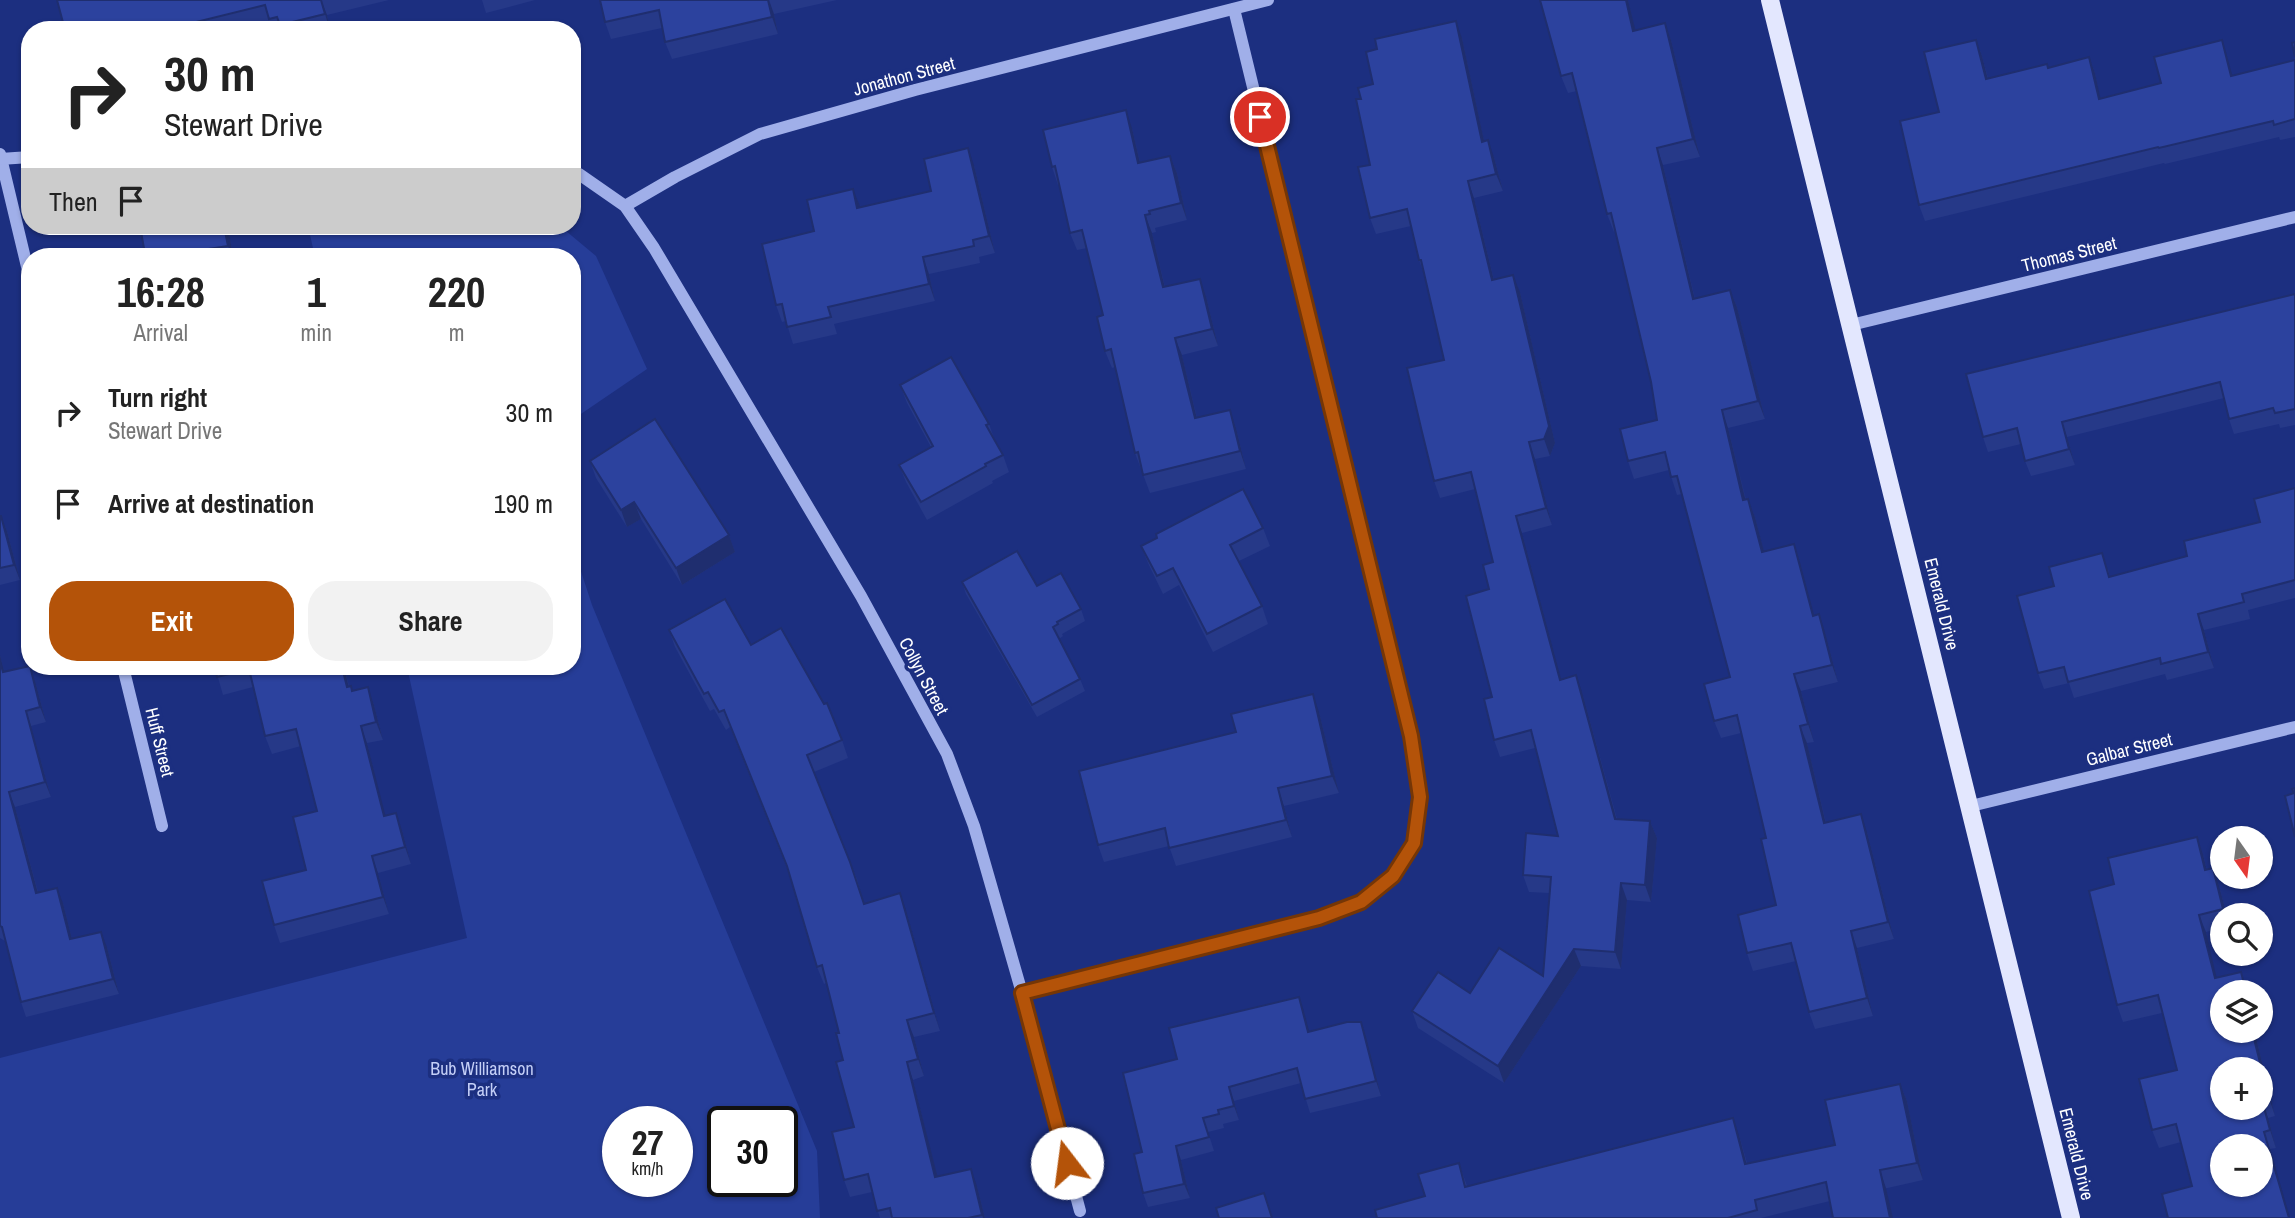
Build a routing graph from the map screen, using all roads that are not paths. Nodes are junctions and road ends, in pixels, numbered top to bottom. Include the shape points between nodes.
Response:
1 (1268, 0) edge
2 (1770, 0) edge
3 (1234, 9) junction
4 (0, 157) edge
5 (21, 157) edge
6 (581, 175) edge
7 (625, 206) junction
8 (2295, 217) edge
9 (22, 248) edge
10 (1851, 325) junction
11 (126, 675) edge
12 (2295, 727) edge
13 (1971, 806) junction
14 (162, 826) dead end
15 (1022, 993) junction
16 (1080, 1211) dead end
17 (2071, 1218) edge

1 - 3 street, Jonathon Street
2 - 10 main road, Emerald Drive
3 - 7 street, Jonathon Street via 760,134
3 - 15 street via 1411,736 1420,797 1414,843 1393,876 1361,902 1319,918
4 - 5 street
4 - 9 street
6 - 7 street
7 - 15 street, Collyn Street via 861,596 947,754 974,826
8 - 10 street, Thomas Street
10 - 13 main road, Emerald Drive
11 - 14 street, Huff Street
12 - 13 street, Galbar Street
13 - 17 main road, Emerald Drive
15 - 16 street, Collyn Street

